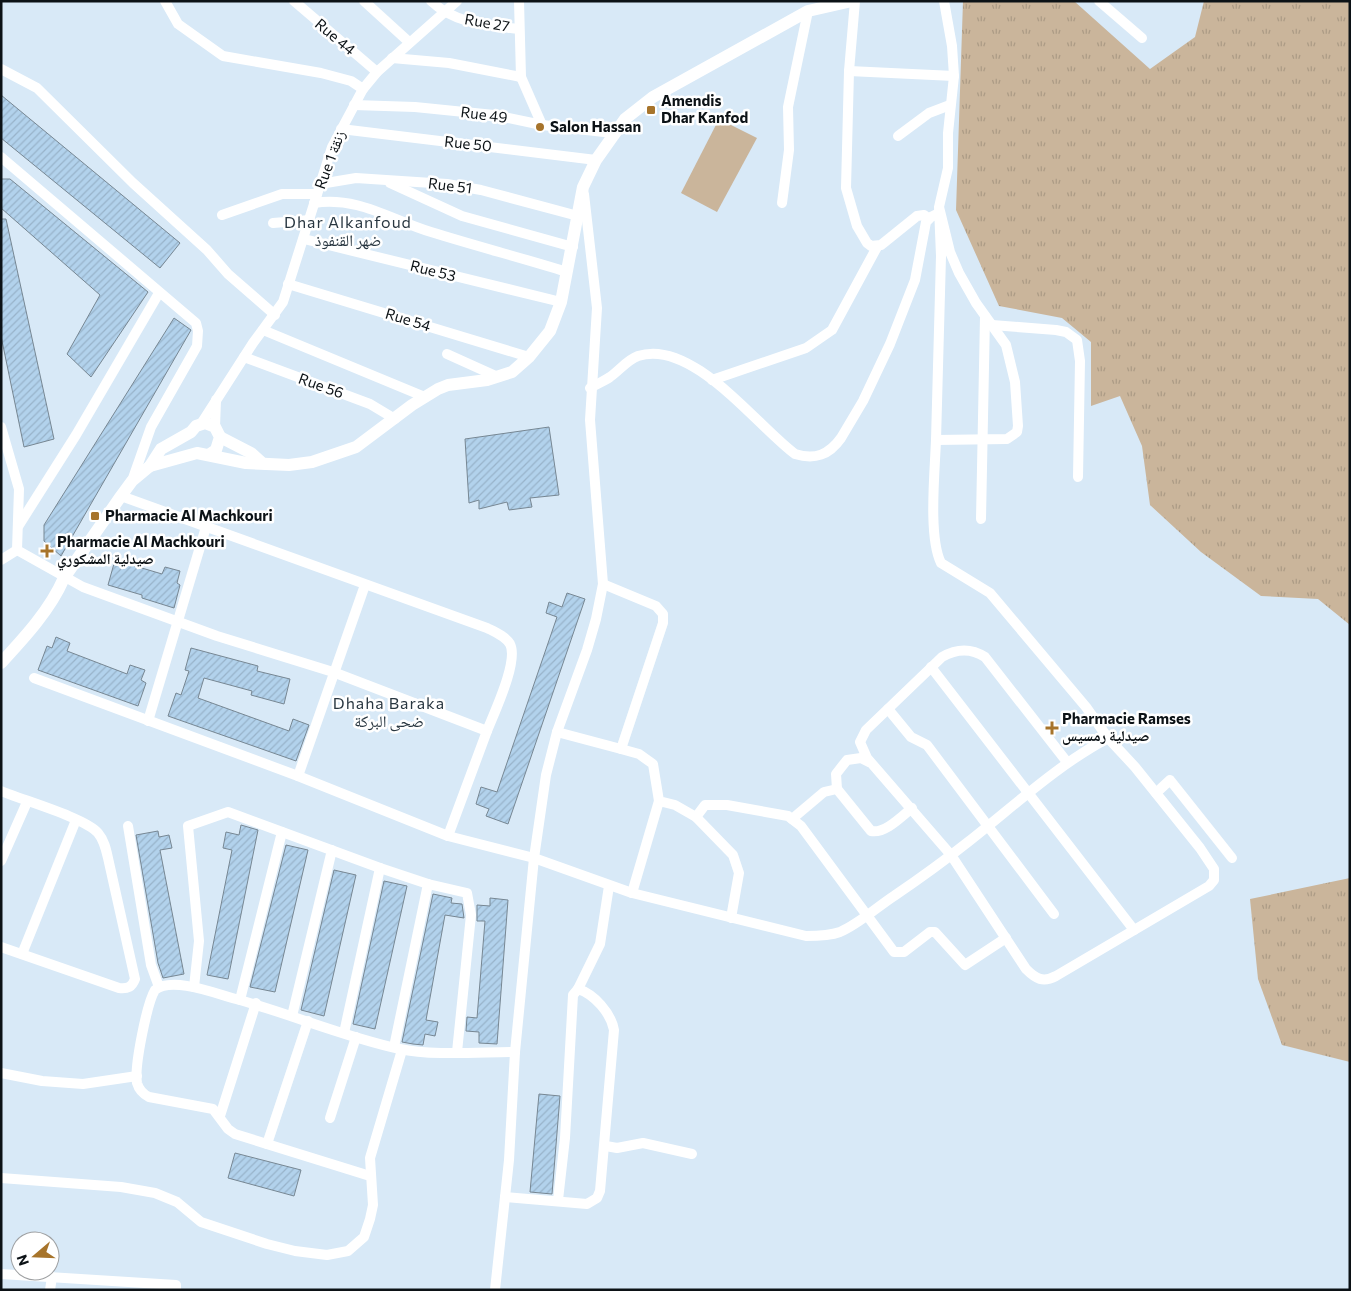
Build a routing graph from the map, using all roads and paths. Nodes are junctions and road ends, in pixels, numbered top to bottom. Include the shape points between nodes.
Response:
1 (165, 1) edge
2 (294, 1) edge
3 (364, 1) edge
4 (431, 1) edge
5 (457, 1) edge
6 (519, 1) edge
7 (854, 1) edge
8 (944, 1) edge
9 (1099, 1) edge
10 (825, 4) edge
11 (808, 11) junction
12 (444, 13) junction
13 (519, 29) junction
14 (1142, 38) dead end
15 (409, 42) junction
16 (392, 58) junction
17 (1, 69) edge
18 (849, 70) junction
19 (377, 72) junction
20 (954, 76) junction
21 (521, 77) junction
22 (363, 89) junction
23 (354, 105) junction
24 (950, 105) junction
25 (542, 125) junction
26 (341, 129) junction
27 (613, 133) junction
28 (898, 136) dead end
29 (1, 157) edge
30 (596, 160) junction
31 (389, 181) junction
32 (583, 187) junction
33 (317, 194) junction
34 (782, 203) dead end
35 (939, 210) junction
36 (222, 215) dead end
37 (578, 216) junction
38 (928, 218) junction
39 (310, 220) junction
40 (273, 223) dead end
41 (304, 238) junction
42 (573, 247) junction
43 (877, 247) junction
44 (567, 272) junction
45 (288, 284) junction
46 (159, 293) junction
47 (561, 302) junction
48 (275, 314) junction
49 (985, 316) junction
50 (992, 325) junction
51 (263, 330) junction
52 (448, 354) dead end
53 (244, 357) junction
54 (529, 357) junction
55 (498, 377) junction
56 (712, 380) junction
57 (590, 388) junction
58 (425, 397) junction
59 (216, 399) junction
60 (395, 419) junction
61 (1, 427) edge
62 (196, 428) junction
63 (218, 432) junction
64 (936, 440) junction
65 (983, 440) junction
66 (203, 454) junction
67 (262, 463) junction
68 (150, 466) junction
69 (1078, 477) dead end
70 (132, 481) junction
71 (121, 496) junction
72 (981, 519) dead end
73 (18, 526) junction
74 (206, 527) junction
75 (17, 550) junction
76 (1, 560) edge
77 (64, 578) junction
78 (603, 584) junction
79 (365, 585) junction
80 (177, 622) junction
81 (1, 663) edge
82 (930, 667) junction
83 (333, 672) junction
84 (34, 678) dead end
85 (888, 709) junction
86 (148, 721) junction
87 (487, 731) junction
88 (557, 732) junction
89 (1108, 738) junction
90 (621, 749) junction
91 (1067, 762) junction
92 (872, 763) junction
93 (298, 776) junction
94 (837, 789) junction
95 (1, 791) edge
96 (1028, 792) junction
97 (1156, 792) junction
98 (659, 801) junction
99 (27, 802) junction
100 (912, 808) junction
101 (696, 817) junction
102 (792, 819) junction
103 (76, 820) junction
104 (128, 826) dead end
105 (986, 826) junction
106 (282, 832) junction
107 (448, 836) junction
108 (332, 850) junction
109 (951, 855) junction
110 (534, 858) junction
111 (1232, 858) dead end
112 (1, 861) edge
113 (380, 868) junction
114 (428, 884) junction
115 (609, 886) junction
116 (632, 893) junction
117 (867, 914) junction
118 (1054, 914) dead end
119 (731, 918) junction
120 (1134, 930) junction
121 (1006, 938) junction
122 (1, 947) edge
123 (22, 954) junction
124 (159, 987) junction
125 (194, 987) junction
126 (578, 989) junction
127 (240, 1000) junction
128 (256, 1003) junction
129 (292, 1016) junction
130 (308, 1021) junction
131 (344, 1034) junction
132 (356, 1037) junction
133 (398, 1048) junction
134 (458, 1052) junction
135 (515, 1052) junction
136 (1, 1073) edge
137 (137, 1076) junction
138 (220, 1116) junction
139 (330, 1118) dead end
140 (267, 1144) junction
141 (606, 1146) junction
142 (692, 1154) dead end
143 (370, 1176) junction
144 (1, 1178) edge
145 (505, 1197) junction
146 (558, 1200) junction
147 (60, 1278) edge
148 (104, 1285) edge
149 (176, 1290) edge
150 (495, 1290) edge

1 - 22 street via 178,24 223,56 321,73 350,81
2 - 19 street, Rue 44
3 - 15 street
4 - 12 street, Rue 27
5 - 12 street, Rue 1 زنقة
6 - 13 street
7 - 10 street
7 - 18 street
8 - 20 street
9 - 14 street
10 - 11 street
11 - 27 street via 652,97
11 - 34 street via 788,107 789,150
12 - 13 street, Rue 27 via 472,23
12 - 15 street, Rue 1 زنقة
13 - 21 street
15 - 16 street, Rue 1 زنقة
16 - 19 street, Rue 1 زنقة
16 - 21 street via 449,63
17 - 48 street via 37,88 133,183 207,250 228,274
18 - 20 street
18 - 43 street via 846,188 860,231 867,243
19 - 22 street, Rue 1 زنقة
20 - 24 street
21 - 25 street
22 - 23 street, Rue 1 زنقة
23 - 25 street, Rue 49 via 494,115
23 - 26 street, Rue 1 زنقة
24 - 28 street via 929,113
24 - 35 street via 948,168
25 - 27 street, Rue 49
26 - 30 street, Rue 50
26 - 33 street, Rue 1 زنقة
27 - 30 street
29 - 46 street
30 - 32 street
31 - 33 street, Rue 51 via 356,178
31 - 37 street, Rue 51 via 447,184 481,190
31 - 42 street via 462,216
32 - 37 street
32 - 57 street via 597,308
33 - 36 street via 278,195
33 - 39 street, Rue 1 زنقة
33 - 44 street via 358,204 431,232
35 - 38 street
35 - 49 street via 953,259 966,288
35 - 64 street via 941,256
37 - 42 street
38 - 43 street via 917,216
38 - 56 street via 915,280 890,344 863,401 830,450 811,458 795,454
39 - 40 street
39 - 41 street, Rue 1 زنقة
41 - 45 street, Rue 1 زنقة
41 - 47 street, Rue 53
42 - 44 street
43 - 56 street via 832,330 806,348
44 - 47 street
45 - 48 street, Rue 1 زنقة via 283,302
45 - 54 street, Rue 54
46 - 70 street via 191,316 199,338 190,361 151,427
46 - 73 street via 76,435
47 - 54 street via 550,332
48 - 51 street, Rue 1 زنقة
49 - 50 street
49 - 65 street
50 - 65 street via 1006,345 1012,363 1018,426 1017,432 1007,439
50 - 69 street via 1056,330 1077,340 1080,360
51 - 53 street, Rue 1 زنقة
51 - 58 street
52 - 55 street
53 - 59 street, Rue 1 زنقة
53 - 60 street, Rue 56 via 370,404
54 - 55 street via 512,372
55 - 58 street via 448,385
56 - 57 street via 689,364 650,355 631,360
57 - 78 street
58 - 60 street
59 - 62 street, Rue 1 زنقة
59 - 63 street
60 - 67 street via 356,447 334,455 289,465
61 - 73 street via 17,476 20,499
62 - 63 street
62 - 66 street via 190,445
62 - 68 street via 161,449
63 - 66 street via 216,450
63 - 67 street
64 - 65 street
64 - 89 street via 934,521 941,563 990,593 1086,707
65 - 72 street
66 - 67 street
66 - 68 street
68 - 70 street
70 - 71 street
71 - 74 street
71 - 77 street
73 - 75 street
74 - 79 street
74 - 80 street
75 - 76 street
75 - 77 street
77 - 80 street
77 - 81 street via 58,592 24,640
78 - 88 street via 587,650
78 - 90 street via 656,606 664,618
79 - 83 street
79 - 87 street via 487,628 510,644 512,660
80 - 83 street
80 - 86 street
82 - 85 street
82 - 91 street via 948,653 963,650 985,657
82 - 96 street
83 - 87 street
83 - 93 street
84 - 86 street
85 - 92 street via 861,738 863,752
85 - 105 street via 911,737 927,745
86 - 93 street
87 - 107 street
88 - 90 street
88 - 110 street via 546,775
89 - 91 street
89 - 97 street
90 - 98 street via 639,754 652,764
91 - 96 street
92 - 94 street via 861,758 847,760 836,774
92 - 100 street
93 - 107 street
94 - 100 street via 871,831 877,832
94 - 102 street via 824,792
95 - 99 street
96 - 105 street
96 - 120 street
97 - 111 street via 1170,780
97 - 120 street via 1200,848 1215,874 1209,886
98 - 101 street via 675,805
98 - 116 street
99 - 103 street
99 - 112 street
100 - 109 street
101 - 102 street via 705,805 727,805
101 - 119 street via 725,846 738,865
102 - 117 street via 801,826
103 - 123 street
103 - 123 street via 97,831 105,845 135,979 126,989 119,988
104 - 124 street via 151,966
105 - 109 street
105 - 118 street
106 - 108 street
106 - 125 street via 228,812 188,826 199,941
106 - 127 street
107 - 110 street
108 - 113 street
108 - 129 street
109 - 117 street
109 - 121 street
110 - 115 street
110 - 135 street
113 - 114 street
113 - 131 street
114 - 133 street
114 - 134 street via 467,893 471,906
115 - 116 street
115 - 126 street via 600,944
116 - 119 street
117 - 119 street via 841,932 822,936 806,936
117 - 121 street via 894,952 904,952 930,932 935,932 965,965
120 - 121 street via 1048,980 1035,978
122 - 123 street
124 - 125 street
124 - 137 street via 152,994
125 - 127 street
126 - 141 street via 607,1012 614,1030
126 - 146 street via 573,995 566,1128
127 - 128 street
128 - 129 street
128 - 138 street
129 - 130 street
130 - 131 street
130 - 140 street
131 - 132 street
132 - 133 street
132 - 139 street
133 - 134 street
133 - 143 street via 370,1158
134 - 135 street
135 - 145 street
136 - 137 street via 83,1084
137 - 138 street via 137,1084 149,1097 204,1106
138 - 140 street via 228,1129 236,1134
140 - 143 street
141 - 142 street via 617,1148 643,1143
141 - 146 street via 603,1178 597,1198 587,1204
143 - 144 street via 373,1205 364,1237 348,1250 327,1255 295,1251 216,1229 201,1222 177,1202 155,1193 121,1187
145 - 146 street
145 - 150 street
147 - 148 street
148 - 149 street via 176,1285

